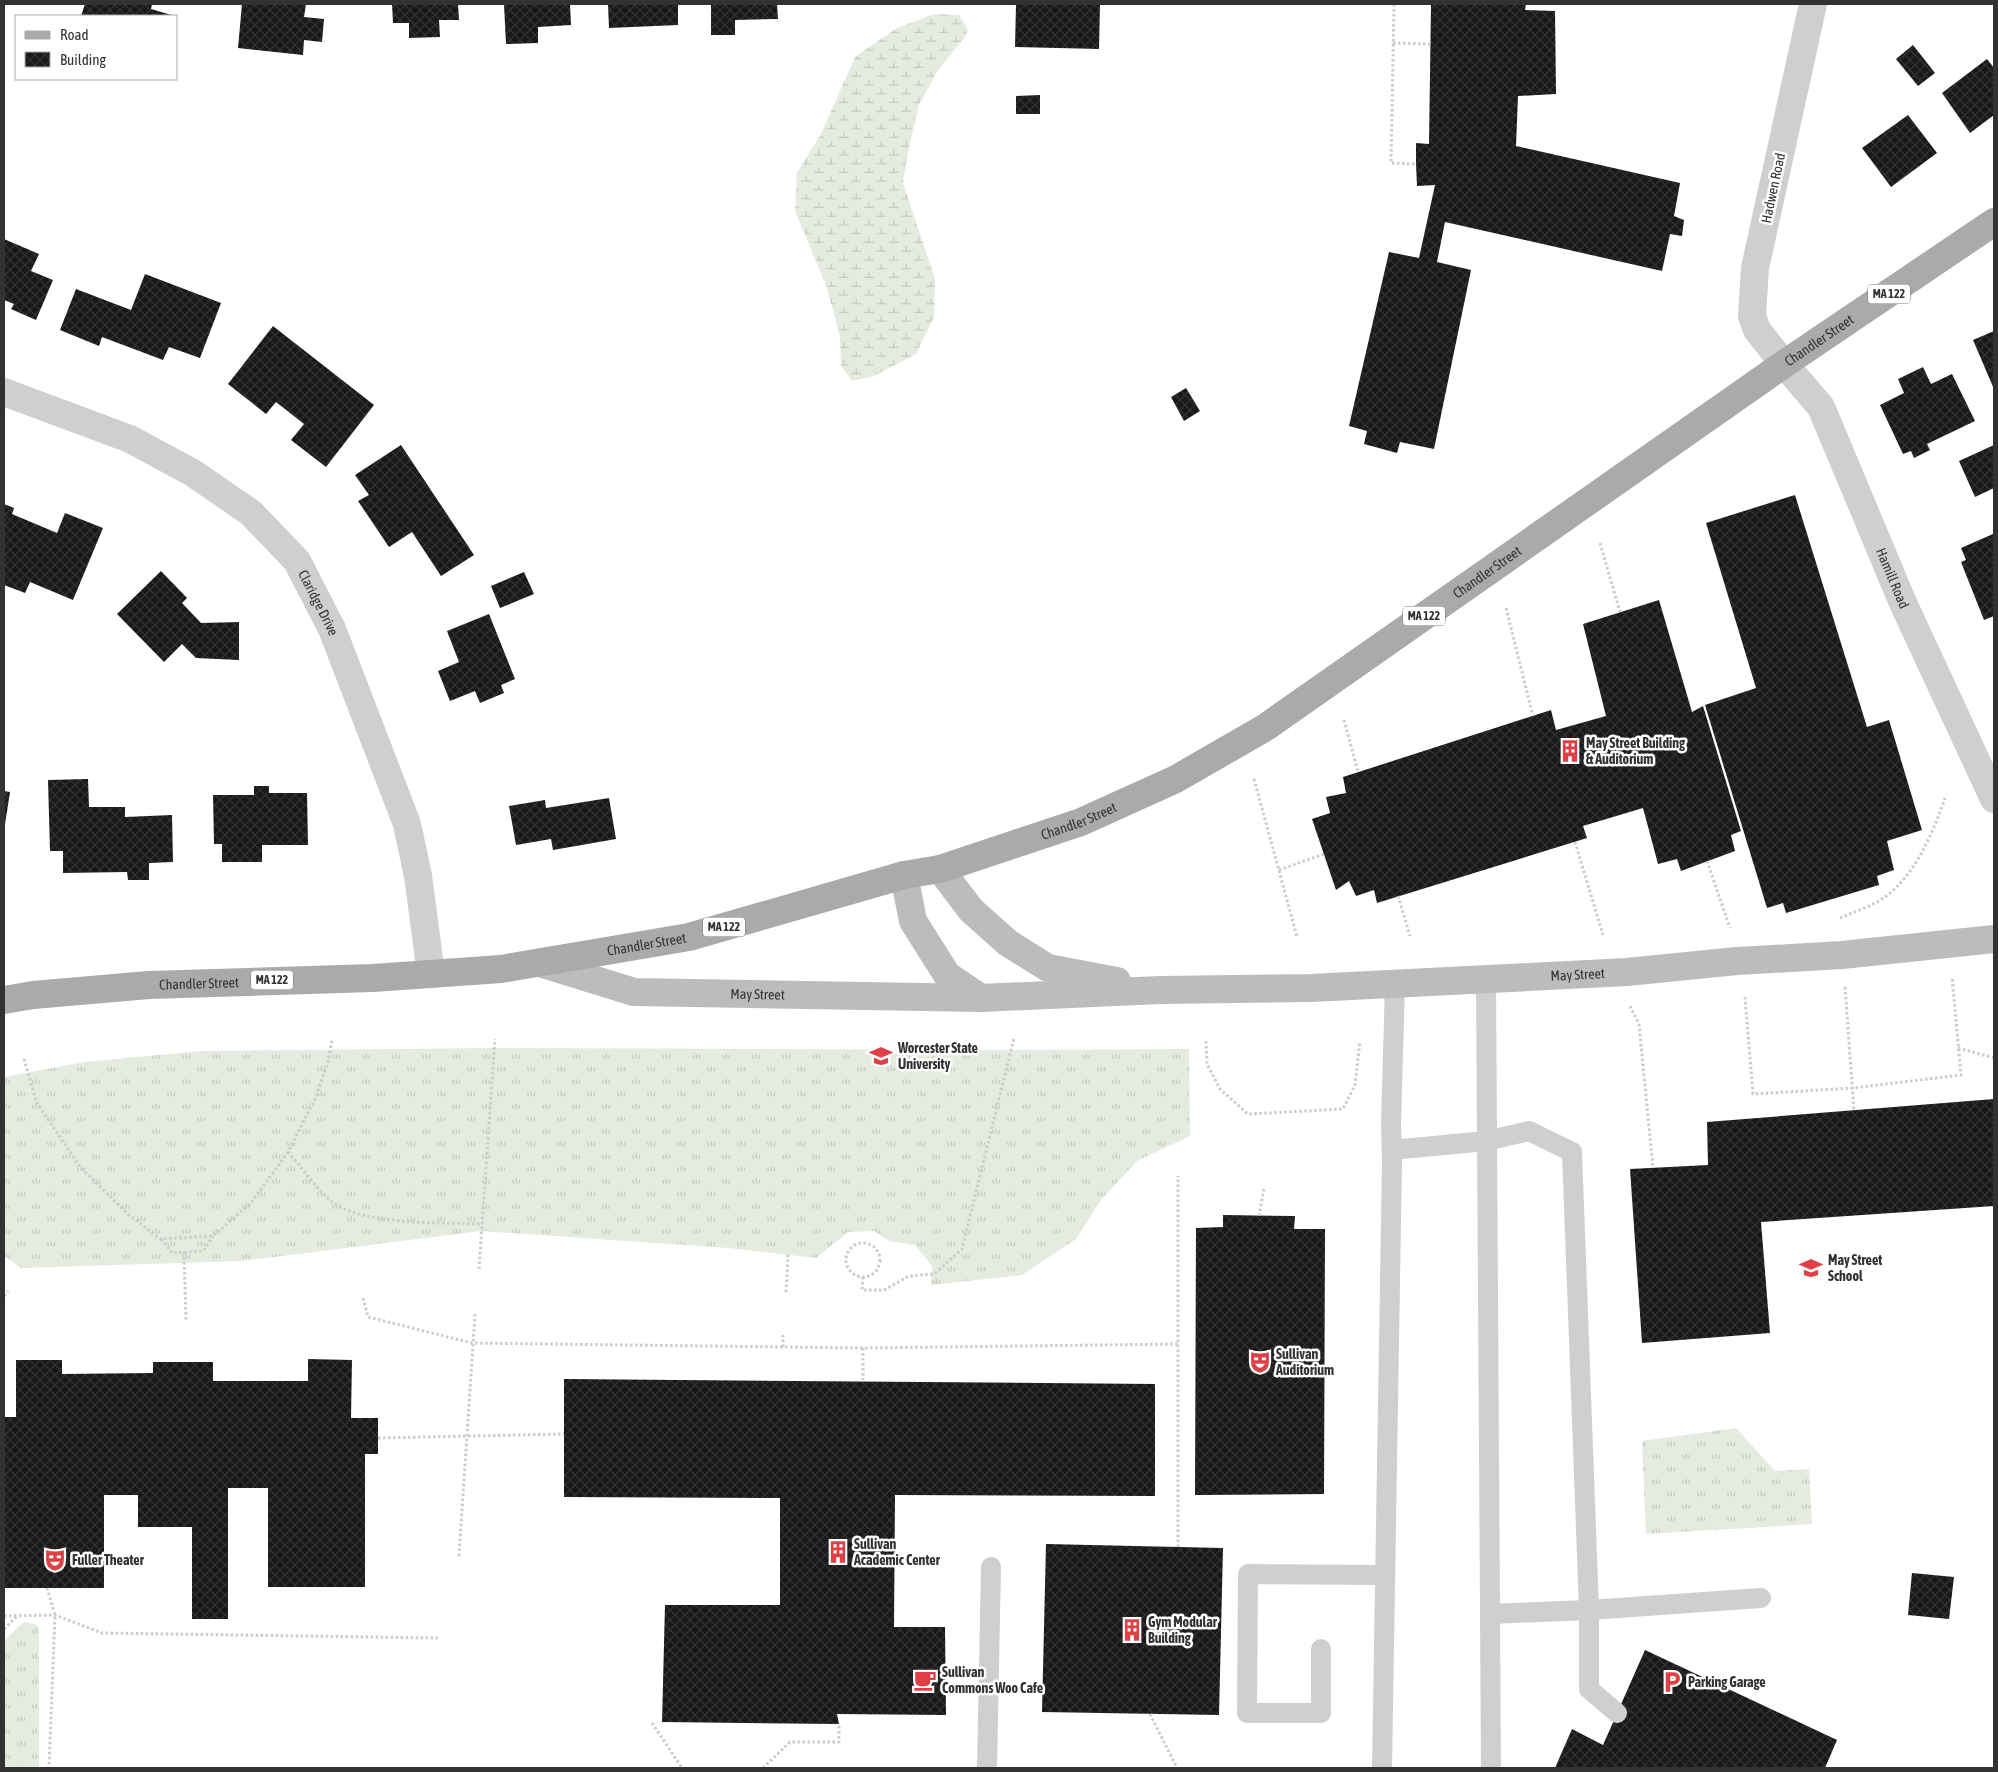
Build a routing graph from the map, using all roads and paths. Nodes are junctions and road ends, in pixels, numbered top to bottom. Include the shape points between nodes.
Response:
1 (1394, 4) edge
2 (1813, 4) edge
3 (1393, 44) junction
4 (1431, 44) dead end
5 (1416, 164) dead end
6 (1994, 222) edge
7 (1784, 364) junction
8 (4, 392) edge
9 (1600, 543) dead end
10 (1506, 608) dead end
11 (1620, 612) dead end
12 (1533, 716) dead end
13 (1344, 720) dead end
14 (1358, 772) dead end
15 (1254, 779) dead end
16 (1946, 795) dead end
17 (1994, 799) edge
18 (1575, 842) dead end
19 (1324, 854) dead end
20 (1707, 861) dead end
21 (940, 869) junction
22 (1279, 870) junction
23 (904, 875) junction
24 (1398, 896) dead end
25 (1840, 918) dead end
26 (1730, 928) dead end
27 (1603, 935) dead end
28 (1410, 936) dead end
29 (1297, 937) dead end
30 (1994, 939) edge
31 (540, 963) junction
32 (431, 974) junction
33 (1952, 976) dead end
34 (1486, 979) junction
35 (1395, 983) junction
36 (1845, 987) dead end
37 (1160, 990) junction
38 (1745, 997) dead end
39 (981, 998) junction
40 (4, 1000) edge
41 (1630, 1006) dead end
42 (1014, 1038) dead end
43 (494, 1039) dead end
44 (332, 1040) dead end
45 (1206, 1041) dead end
46 (1360, 1041) dead end
47 (1958, 1048) junction
48 (1994, 1058) edge
49 (24, 1059) dead end
50 (1853, 1088) junction
51 (1854, 1110) dead end
52 (1486, 1141) junction
53 (1392, 1150) junction
54 (288, 1152) junction
55 (1653, 1168) dead end
56 (1178, 1176) dead end
57 (1264, 1189) dead end
58 (1259, 1216) dead end
59 (482, 1224) junction
60 (213, 1236) junction
61 (160, 1239) junction
62 (184, 1252) junction
63 (788, 1255) dead end
64 (479, 1269) dead end
65 (863, 1277) junction
66 (8, 1291) dead end
67 (786, 1292) dead end
68 (4, 1296) edge
69 (364, 1298) dead end
70 (475, 1314) dead end
71 (186, 1321) dead end
72 (783, 1335) dead end
73 (472, 1343) junction
74 (1178, 1344) junction
75 (783, 1347) junction
76 (863, 1348) junction
77 (863, 1380) dead end
78 (564, 1434) dead end
79 (466, 1436) junction
80 (378, 1438) dead end
81 (1178, 1547) dead end
82 (459, 1556) dead end
83 (991, 1567) dead end
84 (1385, 1574) junction
85 (47, 1588) dead end
86 (1761, 1598) dead end
87 (1588, 1610) junction
88 (1490, 1614) junction
89 (55, 1615) junction
90 (4, 1616) edge
91 (17, 1616) junction
92 (4, 1630) edge
93 (438, 1638) dead end
94 (1321, 1649) dead end
95 (1150, 1714) dead end
96 (1617, 1714) dead end
97 (652, 1723) dead end
98 (839, 1724) dead end
99 (49, 1768) edge
100 (682, 1768) edge
101 (763, 1768) edge
102 (987, 1768) edge
103 (1177, 1768) edge
104 (1382, 1768) edge
105 (1491, 1768) edge

1 - 3 path
2 - 7 street, Hadwen Road via 1755,268 1752,316 1757,330
3 - 4 path
3 - 5 path via 1390,163
6 - 7 main road, Chandler Street / MA 122
7 - 17 street, Hamill Road via 1821,407 1903,603
7 - 21 main road, Chandler Street / MA 122 via 1266,727 1176,779 1089,818
8 - 32 street, Claridge Drive via 130,439 193,473 251,513 297,561 332,629 406,824 418,876
9 - 11 path
10 - 12 path
13 - 14 path
15 - 22 path
16 - 25 path via 1924,849 1901,882 1882,899
18 - 27 path
19 - 22 path
20 - 26 path
21 - 23 main road, Chandler Street / MA 122
21 - 37 street, May Street via 971,910 1008,943 1048,968
22 - 29 path
23 - 31 main road, Chandler Street / MA 122 via 689,937
23 - 39 street via 918,929 947,975
24 - 28 path
30 - 34 street, May Street via 1842,955
31 - 32 main road, Chandler Street / MA 122
31 - 39 street, May Street via 634,992
32 - 40 main road, Chandler Street / MA 122 via 149,985
33 - 47 path
34 - 35 street, May Street
34 - 52 lane
35 - 37 street, May Street
35 - 53 lane
36 - 50 path
37 - 39 street, May Street
38 - 50 path via 1753,1094
41 - 55 path via 1639,1024
42 - 65 path via 962,1249 934,1274 909,1276 884,1290 862,1290
43 - 59 path
44 - 54 path via 316,1099
45 - 46 path via 1207,1064 1220,1089 1248,1114 1343,1109 1356,1085
47 - 48 path
47 - 50 path via 1961,1075
49 - 61 path via 37,1104 81,1168 128,1214
50 - 51 path
52 - 53 lane
52 - 87 lane via 1529,1131 1572,1152
52 - 88 lane
53 - 84 lane
54 - 59 path via 331,1201 352,1213 379,1219
54 - 60 path via 251,1203
56 - 74 path
57 - 58 path
59 - 64 path
60 - 61 path
60 - 62 path via 202,1251
61 - 62 path via 172,1253
62 - 71 path
63 - 67 path
65 - 65 path via 874,1273 880,1264 878,1253 866,1244 851,1248 846,1257 848,1269
66 - 68 path
69 - 73 path via 368,1317
70 - 73 path
72 - 75 path
73 - 75 path
73 - 79 path
74 - 76 path
74 - 81 path
75 - 76 path
76 - 77 path
78 - 79 path
79 - 80 path
79 - 82 path
83 - 102 lane
84 - 94 lane via 1248,1574 1247,1713 1321,1713
84 - 104 lane
85 - 89 path
86 - 87 lane
87 - 88 lane
87 - 96 lane via 1589,1689
88 - 105 lane
89 - 91 path
89 - 93 path via 102,1633
89 - 99 path
90 - 91 path
91 - 92 path
95 - 103 path
97 - 100 path
98 - 101 path via 839,1742 790,1742

